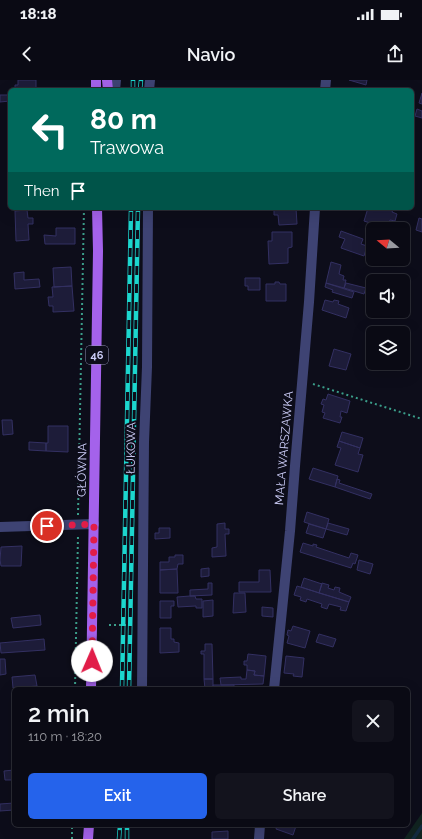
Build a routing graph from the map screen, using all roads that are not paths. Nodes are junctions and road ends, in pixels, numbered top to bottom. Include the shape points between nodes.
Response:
1 (97, 210) edge
2 (104, 210) edge
3 (148, 210) edge
4 (315, 210) edge
5 (98, 251) junction
6 (94, 524) junction
7 (0, 527) edge
8 (91, 687) edge
9 (142, 687) edge
10 (274, 687) edge
11 (89, 827) edge
12 (260, 827) edge
13 (88, 839) edge
14 (259, 839) edge

1 - 5 main road, GŁÓWNA / 46
2 - 5 main road, GŁÓWNA / 46
3 - 9 street, ŁUKOWA
4 - 10 street, MAŁA WARSZAWKA via 290,531
5 - 6 main road, GŁÓWNA / 46
6 - 7 street
6 - 8 main road, GŁÓWNA / 46
11 - 13 main road
12 - 14 street

